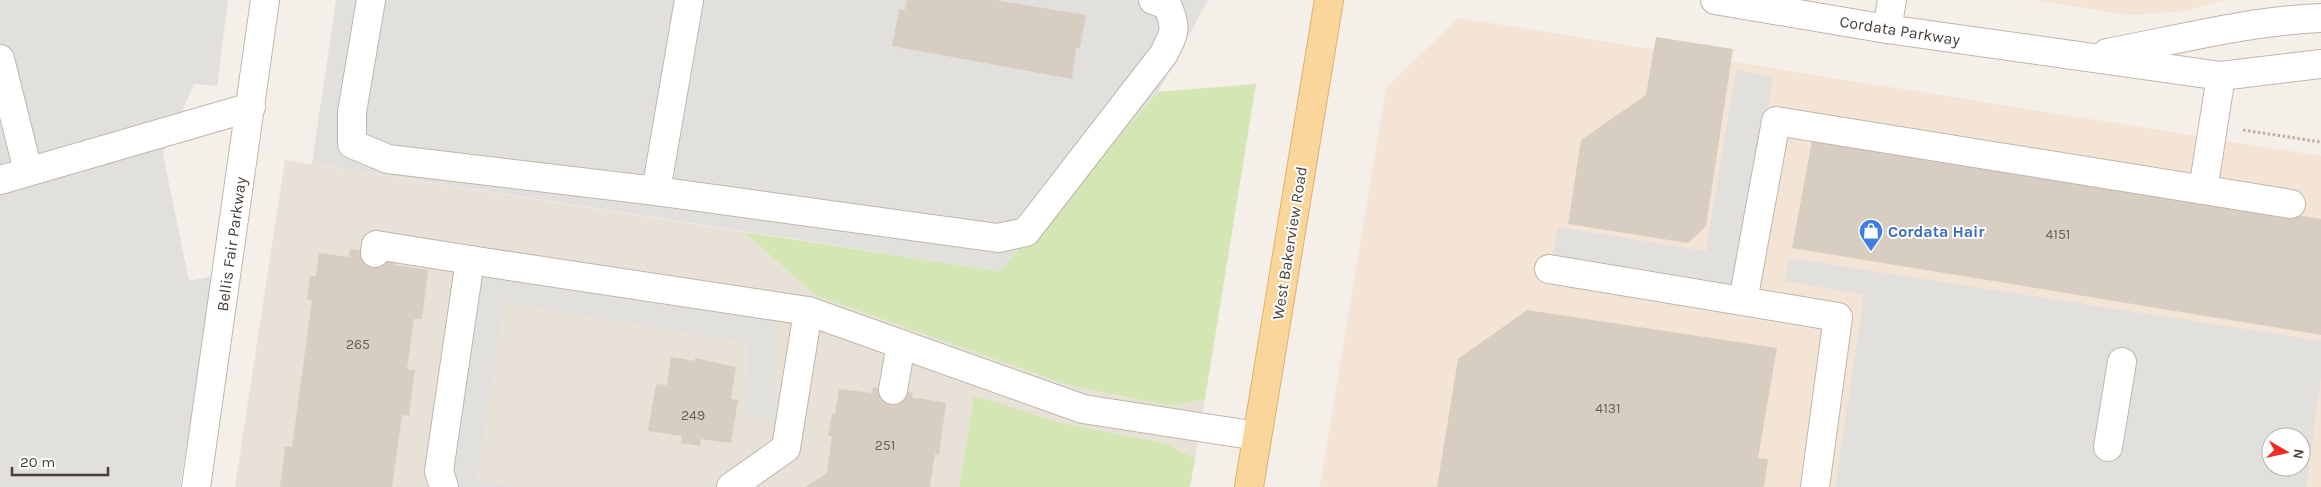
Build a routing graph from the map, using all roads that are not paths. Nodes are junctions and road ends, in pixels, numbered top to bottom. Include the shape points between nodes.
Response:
1 (265, 0) edge
2 (371, 0) edge
3 (689, 0) edge
4 (1153, 0) edge
5 (1329, 0) edge
6 (1715, 0) edge
7 (1892, 0) edge
8 (2321, 18) edge
9 (1887, 29) junction
10 (2085, 58) junction
11 (0, 59) edge
12 (2321, 64) edge
13 (2222, 76) junction
14 (250, 106) junction
15 (28, 172) junction
16 (0, 180) edge
17 (2203, 190) junction
18 (656, 191) junction
19 (2290, 204) dead end
20 (375, 253) dead end
21 (470, 260) junction
22 (1549, 269) dead end
23 (1743, 301) junction
24 (808, 311) junction
25 (901, 344) junction
26 (2122, 362) dead end
27 (893, 390) dead end
28 (1257, 436) junction
29 (2108, 447) dead end
30 (196, 487) edge
31 (444, 487) edge
32 (732, 487) edge
33 (1250, 487) edge
34 (1815, 487) edge

1 - 14 street, Bellis Fair Parkway
2 - 18 street via 352,112 352,144 388,159
3 - 18 street
4 - 18 street via 1167,5 1173,19 1174,32 1163,56 1026,232 998,238
5 - 28 main road, West Bakerview Road
6 - 9 street, Cordata Parkway
7 - 9 street
8 - 10 street, Cordata Parkway via 2219,31
9 - 10 street, Cordata Parkway
10 - 13 street, Cordata Parkway
11 - 15 street
12 - 13 street, Cordata Parkway
13 - 17 street
14 - 15 street
14 - 30 street, Bellis Fair Parkway
15 - 16 street
17 - 19 street
17 - 23 street via 1776,121
20 - 21 street via 376,245
21 - 24 street
21 - 31 street via 439,471
22 - 23 street
23 - 34 street via 1838,317
24 - 25 street
24 - 32 street via 786,448
25 - 27 street
25 - 28 street via 1083,409
26 - 29 street
28 - 33 main road, West Bakerview Road

